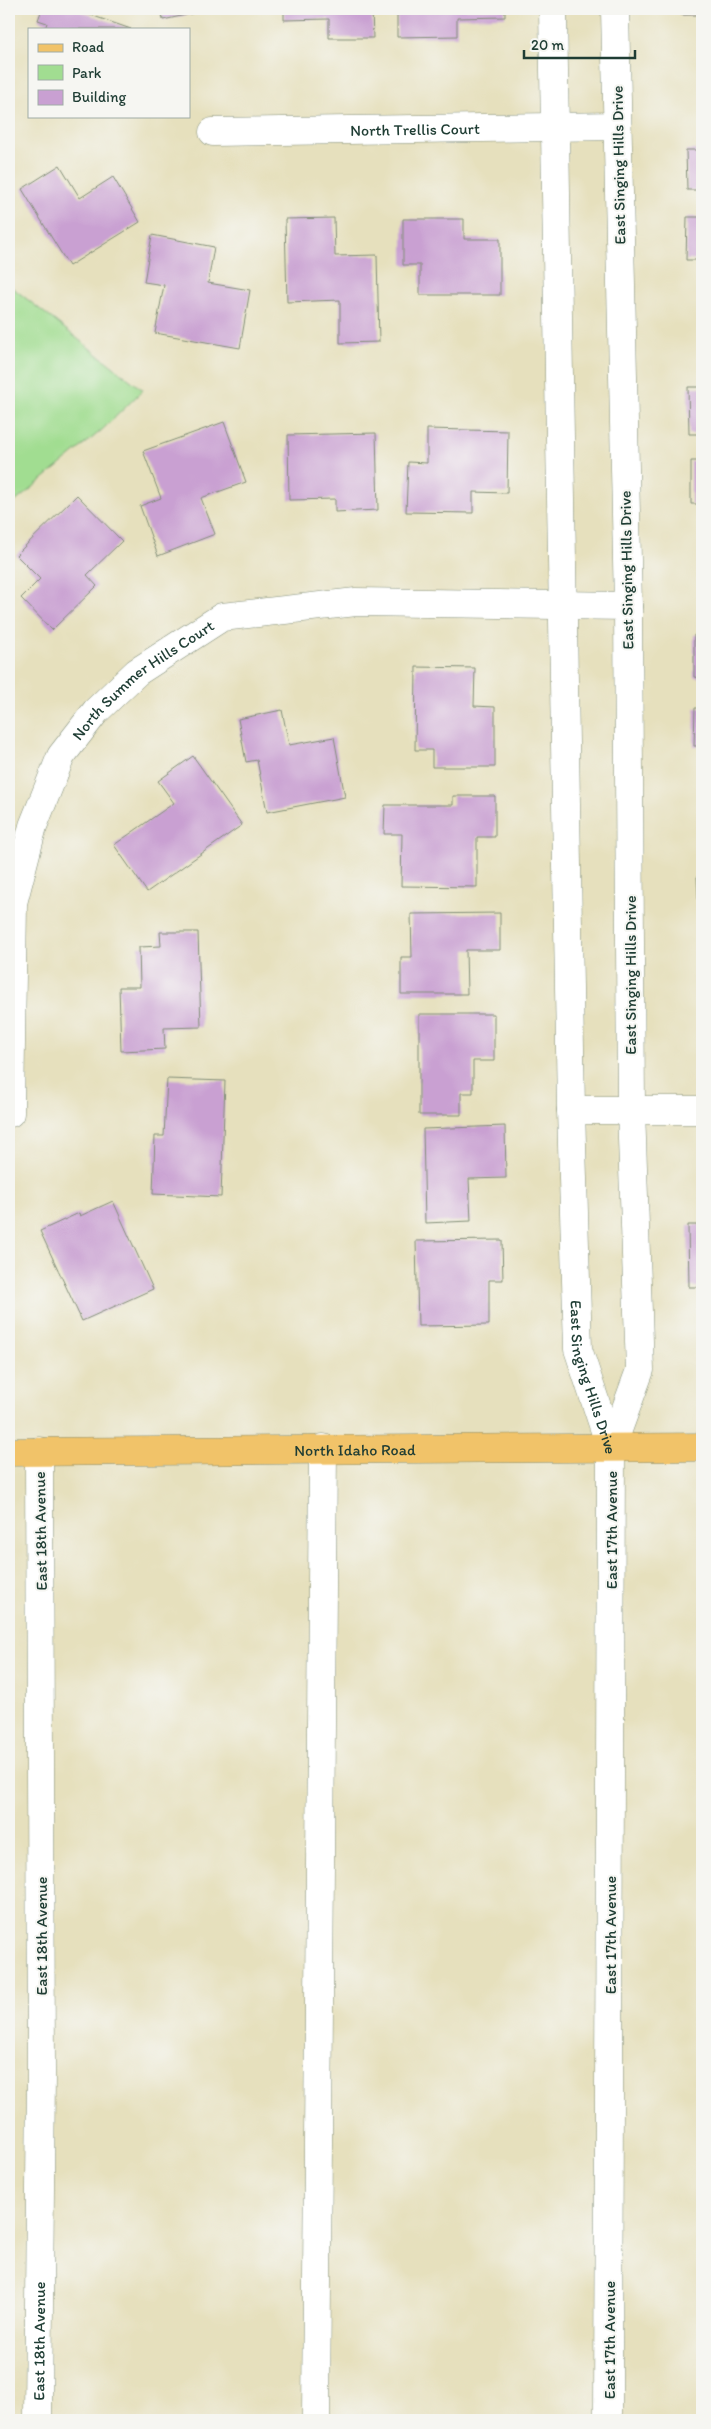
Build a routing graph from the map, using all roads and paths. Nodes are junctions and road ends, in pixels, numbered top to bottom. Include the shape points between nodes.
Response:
1 (553, 9) edge
2 (615, 9) edge
3 (617, 126) junction
4 (556, 127) junction
5 (213, 132) dead end
6 (564, 605) junction
7 (628, 606) junction
8 (571, 1110) junction
9 (631, 1110) junction
10 (702, 1110) edge
11 (10, 1113) dead end
12 (702, 1447) edge
13 (323, 1448) junction
14 (612, 1449) junction
15 (39, 1451) junction
16 (9, 1452) edge
17 (38, 2420) edge
18 (316, 2420) edge
19 (608, 2420) edge

1 - 4 street, East Singing Hills Drive
2 - 3 street, East Singing Hills Drive
3 - 4 street, North Trellis Court
3 - 7 street, East Singing Hills Drive
4 - 5 street, North Trellis Court
4 - 6 street, East Singing Hills Drive
6 - 7 street, North Summer Hills Court
6 - 8 street, East Singing Hills Drive
6 - 11 street, North Summer Hills Court via 356,602 222,617 137,672 96,711 61,756 33,826 12,903
7 - 9 street, East Singing Hills Drive
8 - 9 street
8 - 14 street, East Singing Hills Drive via 578,1349
9 - 10 street
9 - 14 street, East Singing Hills Drive via 640,1370
12 - 14 main road, North Idaho Road
13 - 14 main road, North Idaho Road
13 - 15 main road, North Idaho Road
13 - 18 street
14 - 19 street, East 17th Avenue
15 - 16 main road, North Idaho Road
15 - 17 street, East 18th Avenue via 41,2073

